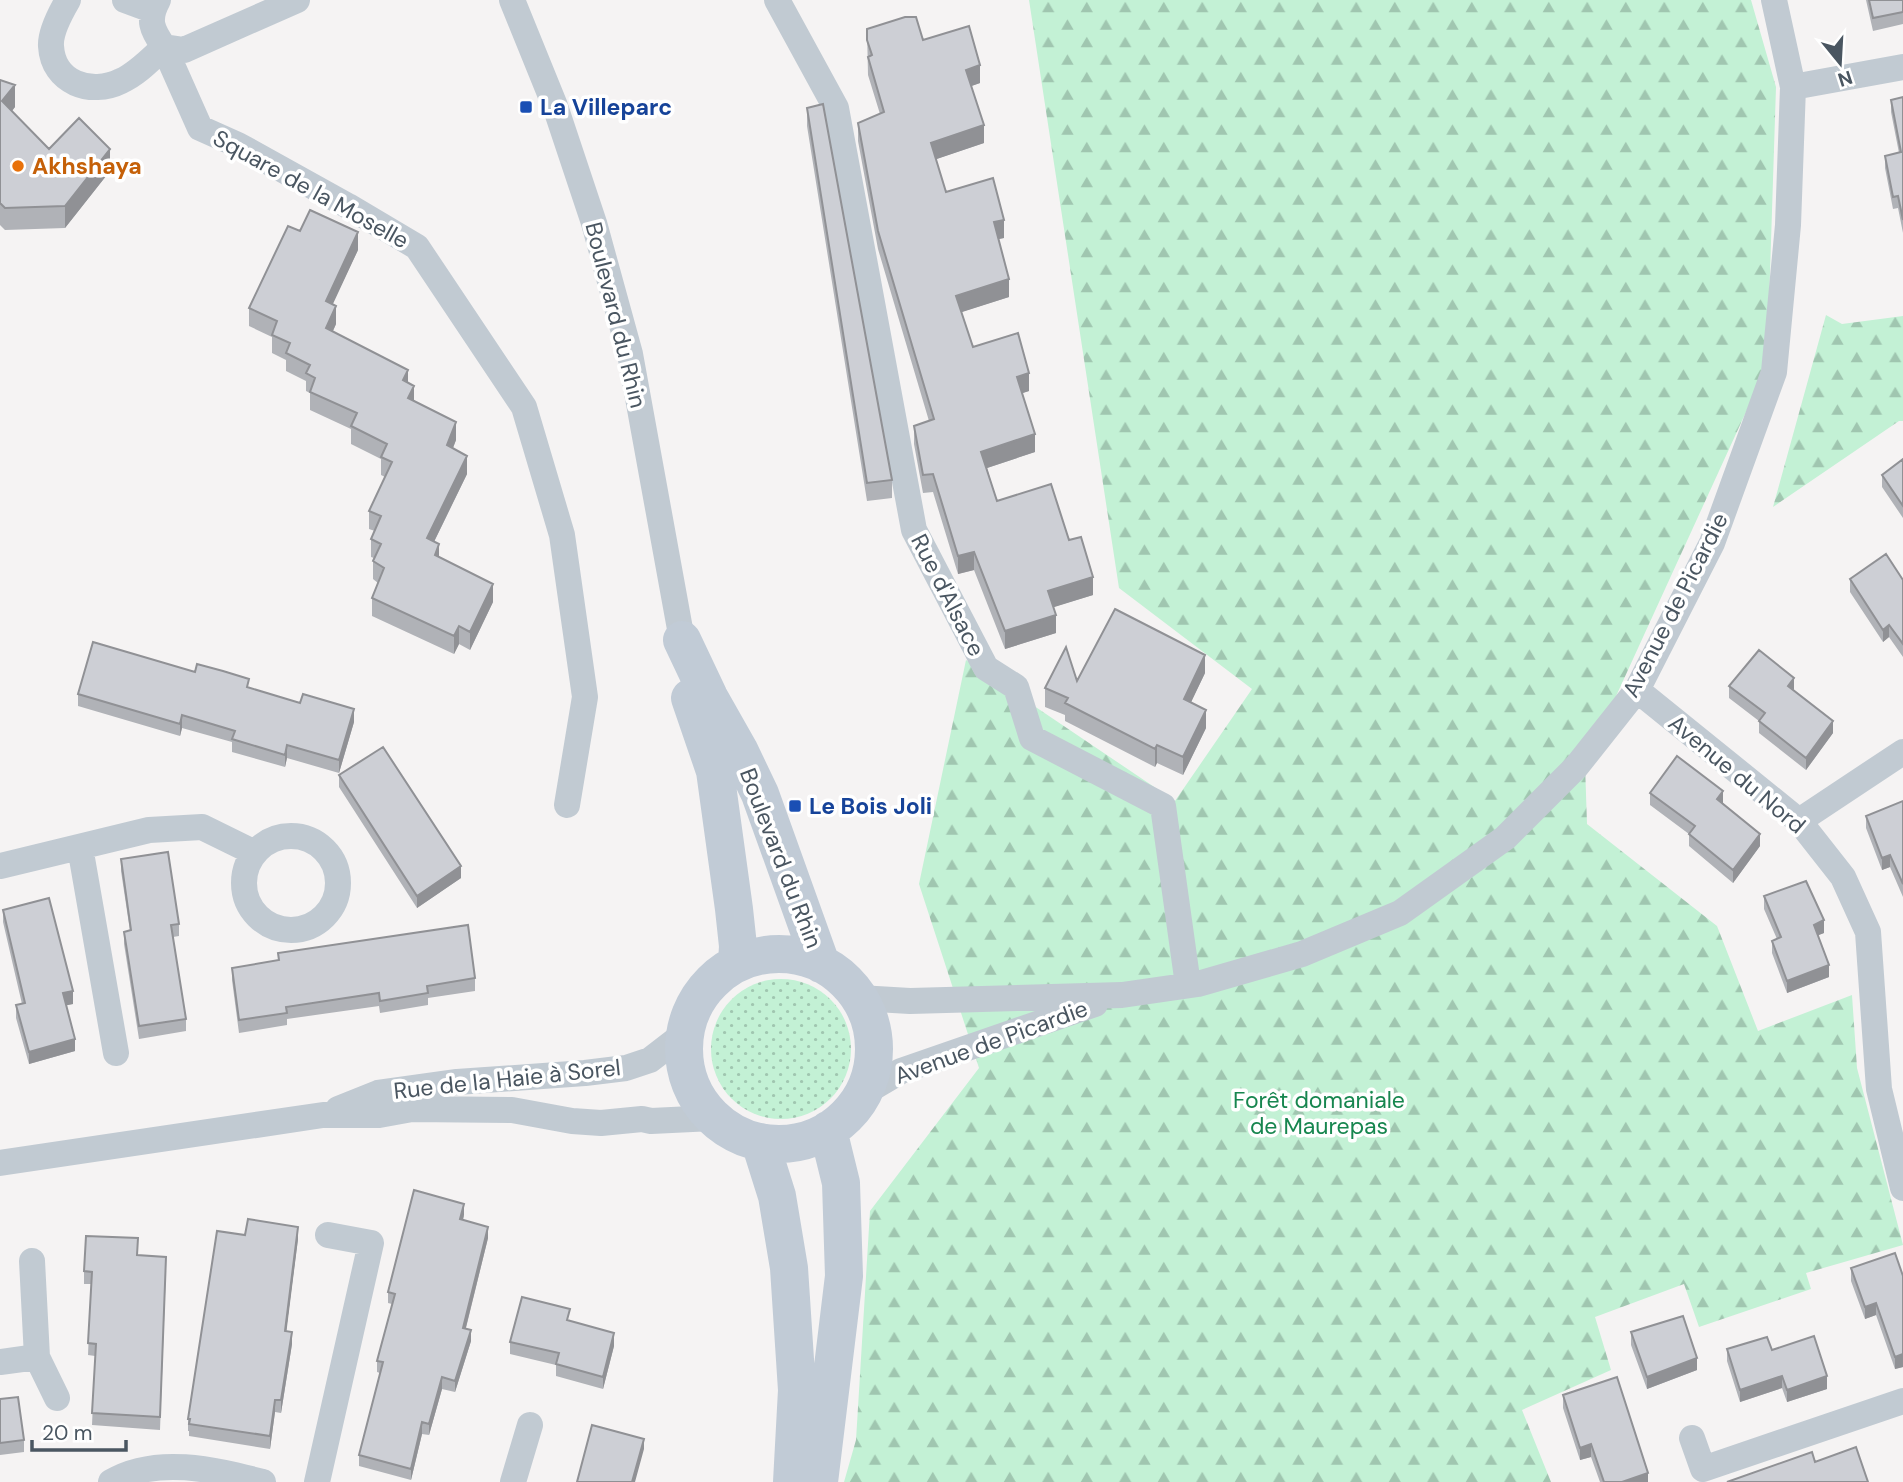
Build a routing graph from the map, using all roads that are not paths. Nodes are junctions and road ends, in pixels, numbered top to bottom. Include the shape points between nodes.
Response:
1 (68, 0) edge
2 (125, 0) edge
3 (297, 0) edge
4 (512, 0) edge
5 (777, 0) edge
6 (1774, 0) edge
7 (155, 5) edge
8 (269, 7) edge
9 (164, 47) junction
10 (1903, 67) edge
11 (1793, 87) junction
12 (682, 640) junction
13 (1637, 690) junction
14 (1903, 752) edge
15 (567, 805) dead end
16 (1798, 821) junction
17 (80, 847) junction
18 (255, 853) dead end
19 (0, 866) edge
20 (737, 963) junction
21 (821, 964) junction
22 (1188, 985) junction
23 (1122, 995) junction
24 (859, 998) junction
25 (685, 1033) junction
26 (116, 1053) dead end
27 (862, 1094) junction
28 (323, 1115) junction
29 (713, 1118) junction
30 (828, 1130) junction
31 (760, 1142) junction
32 (0, 1163) edge
33 (1903, 1188) edge
34 (328, 1235) dead end
35 (32, 1261) dead end
36 (37, 1357) junction
37 (0, 1362) edge
38 (57, 1398) dead end
39 (1903, 1401) edge
40 (530, 1425) dead end
41 (1692, 1437) dead end
42 (111, 1482) edge
43 (263, 1482) edge
44 (317, 1482) edge
45 (513, 1482) edge
46 (792, 1482) edge
47 (819, 1482) edge

1 - 9 street via 51,45 57,67 73,83 96,89 121,81
2 - 7 street
3 - 8 street
4 - 12 street, Boulevard du Rhin via 555,106 630,354
5 - 22 street, Rue d'Alsace via 836,108 914,530 986,668 1016,687 1032,738 1163,806
6 - 11 street, Avenue de Picardie
7 - 9 street, Square de la Moselle via 152,31
8 - 9 street via 184,50
9 - 15 street, Square de la Moselle via 200,128 417,247 524,407 562,535 585,697
10 - 11 street
11 - 13 street, Avenue de Picardie via 1788,225 1774,372 1712,543
12 - 20 street, Boulevard du Rhin via 690,699 715,771
12 - 21 street, Boulevard du Rhin via 760,794
13 - 16 street, Avenue du Nord
13 - 22 street, Avenue de Picardie via 1576,767 1505,838 1399,913 1302,954
14 - 16 street
16 - 33 street, Avenue du Nord via 1843,877 1868,932 1879,1089
17 - 18 street via 149,830 202,827
17 - 19 street
17 - 26 street
20 - 21 street via 765,955 793,955
20 - 25 street via 703,992
21 - 24 street via 842,978
22 - 23 street, Avenue de Picardie
23 - 24 street, Avenue de Picardie via 910,1001
23 - 27 street, Avenue de Picardie via 901,1071
24 - 27 street via 870,1021 874,1046 872,1071
25 - 28 street, Rue de la Haie à Sorel via 650,1060 626,1068 378,1093
25 - 29 street via 688,1079
27 - 30 street via 847,1115
28 - 29 street, Rue de la Haie à Sorel via 379,1115 412,1109 512,1110 601,1124
28 - 32 street, Rue de la Haie à Sorel
29 - 31 street via 735,1134
30 - 31 street via 807,1140
30 - 47 street via 841,1183 844,1276
31 - 46 street via 777,1196 789,1268 797,1390
34 - 44 street via 370,1243
35 - 36 street
36 - 37 street
36 - 38 street
39 - 41 street via 1703,1469
40 - 45 street
42 - 43 street via 122,1475 164,1467 209,1469

